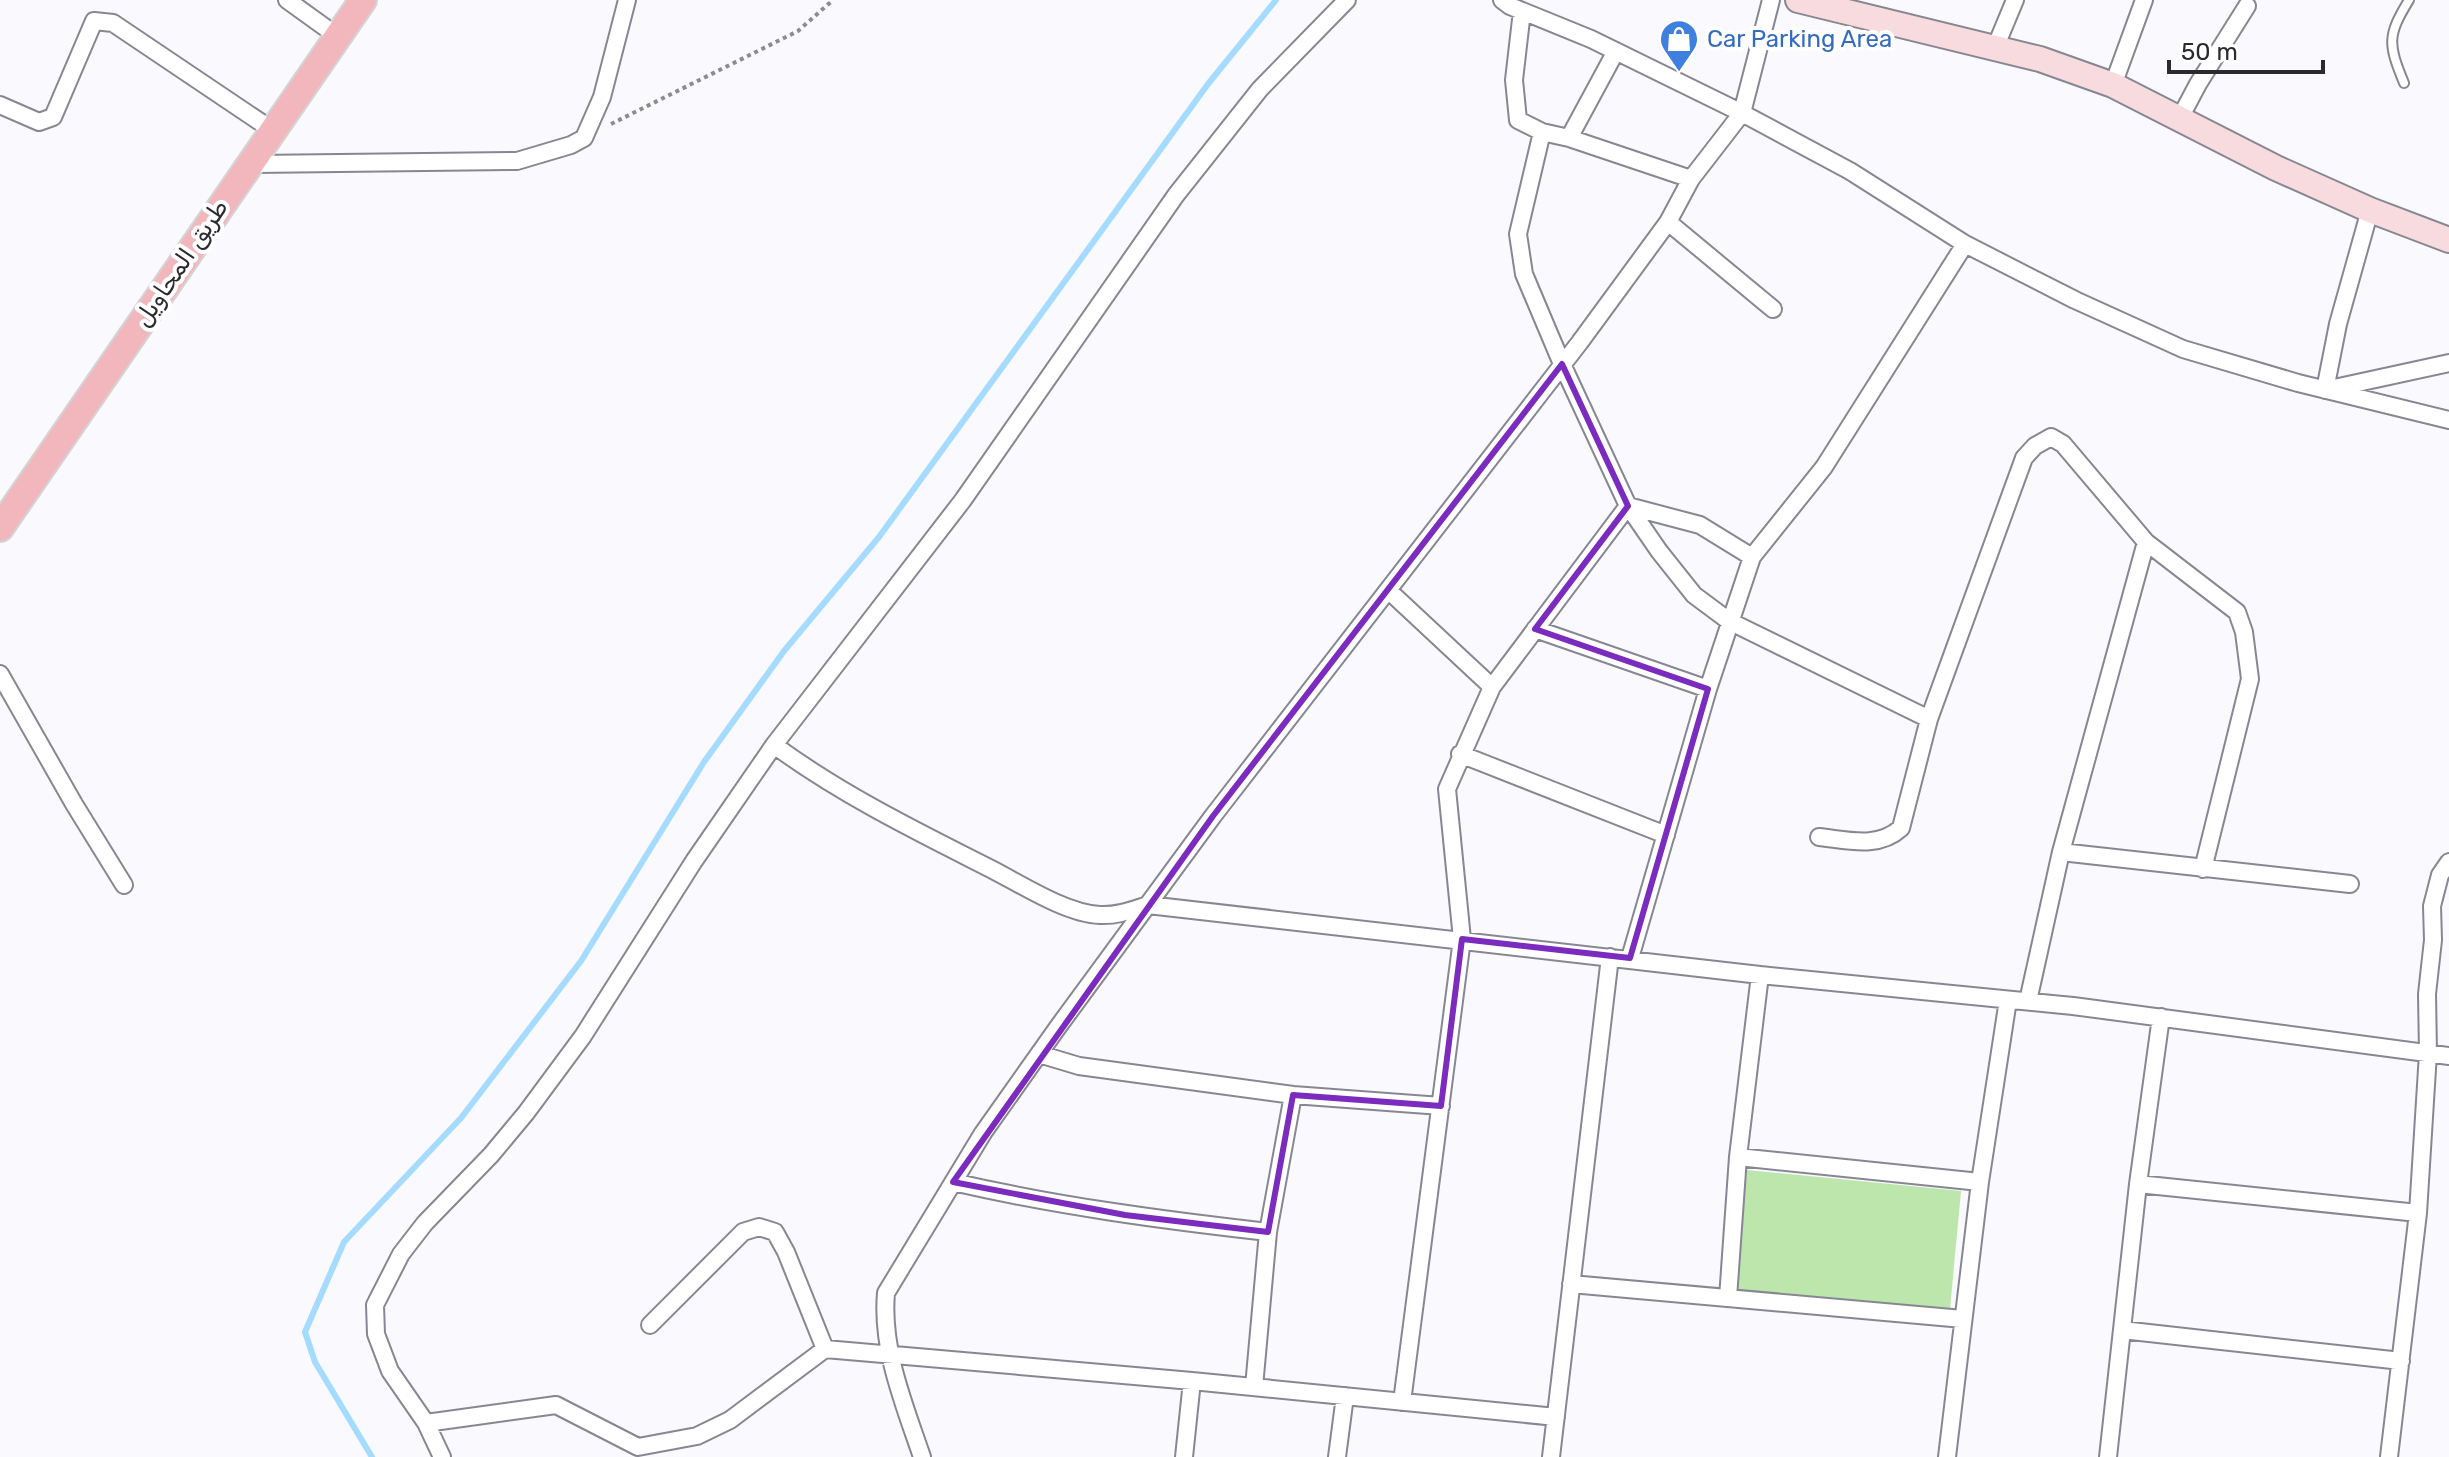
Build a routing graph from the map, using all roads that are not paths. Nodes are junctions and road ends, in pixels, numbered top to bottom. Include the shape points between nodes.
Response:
1 (287, 0) edge
2 (363, 0) edge
3 (627, 0) edge
4 (1347, 0) edge
5 (1502, 0) edge
6 (1771, 0) edge
7 (1798, 0) edge
8 (2015, 0) edge
9 (2144, 0) edge
10 (2409, 0) edge
11 (2247, 6) dead end
12 (1522, 11) junction
13 (337, 36) junction
14 (1995, 48) junction
15 (1616, 51) junction
16 (2404, 83) dead end
17 (2113, 85) junction
18 (0, 105) edge
19 (1742, 113) junction
20 (2180, 118) junction
21 (272, 130) junction
22 (1542, 132) junction
23 (1569, 138) junction
24 (249, 164) junction
25 (1691, 179) junction
26 (2370, 210) junction
27 (1668, 222) junction
28 (2449, 240) edge
29 (1965, 244) junction
30 (1773, 309) dead end
31 (2449, 363) edge
32 (1562, 364) junction
33 (2325, 390) junction
34 (2449, 420) edge
35 (1628, 506) junction
36 (0, 528) edge
37 (2146, 542) junction
38 (1752, 557) junction
39 (1388, 590) junction
40 (1729, 621) junction
41 (1535, 629) junction
42 (0, 674) edge
43 (1492, 687) junction
44 (1708, 689) junction
45 (1929, 719) junction
46 (774, 745) junction
47 (1460, 754) junction
48 (1666, 835) junction
49 (1819, 837) dead end
50 (2061, 852) junction
51 (2449, 862) edge
52 (2203, 869) junction
53 (2350, 884) dead end
54 (124, 885) dead end
55 (1148, 905) junction
56 (1462, 939) junction
57 (1610, 957) junction
58 (1630, 958) junction
59 (1760, 975) junction
60 (2008, 1000) junction
61 (2028, 1001) junction
62 (2161, 1017) junction
63 (2428, 1053) junction
64 (1039, 1054) junction
65 (2449, 1056) edge
66 (1293, 1095) junction
67 (1441, 1106) junction
68 (1738, 1157) junction
69 (953, 1182) junction
70 (1980, 1182) junction
71 (2138, 1184) junction
72 (2418, 1213) junction
73 (1268, 1232) junction
74 (1571, 1284) junction
75 (1728, 1298) junction
76 (1963, 1319) junction
77 (650, 1325) dead end
78 (2122, 1330) junction
79 (825, 1349) junction
80 (891, 1355) junction
81 (2401, 1361) junction
82 (1192, 1381) junction
83 (1254, 1387) junction
84 (1345, 1396) junction
85 (1402, 1402) junction
86 (1556, 1417) junction
87 (426, 1423) junction
88 (442, 1457) edge
89 (922, 1457) edge
90 (1184, 1457) edge
91 (1337, 1457) edge
92 (1551, 1457) edge
93 (1947, 1457) edge
94 (2108, 1457) edge
95 (2389, 1457) edge

1 - 13 street
2 - 13 main road, طريق المحاويل
3 - 24 street via 602,97 584,138 571,145 517,161
4 - 46 street via 1260,89 1176,195 963,500
5 - 12 street
6 - 19 street
7 - 14 street
8 - 14 street
9 - 17 street
10 - 16 lane via 2392,36
11 - 20 street
12 - 15 street
12 - 22 street via 1515,106 1518,120
13 - 21 main road, طريق المحاويل
14 - 17 street
15 - 19 street
15 - 23 street
17 - 20 street
18 - 21 street via 39,122 53,117 94,21 113,23
19 - 25 street
19 - 29 street via 1850,171
20 - 26 street
21 - 24 main road, طريق المحاويل
22 - 23 street
22 - 32 street via 1518,234 1524,274
23 - 25 street
24 - 36 main road, طريق المحاويل
25 - 27 street
26 - 28 street
26 - 33 street
27 - 30 street
27 - 32 street
29 - 33 street via 2183,349
29 - 38 street via 1824,467
31 - 33 street
32 - 35 street
32 - 39 street
33 - 34 street
35 - 38 street via 1700,525
35 - 40 street via 1694,595
35 - 41 street
37 - 45 street via 2063,444 2051,437 2035,446 2024,458
37 - 50 street
37 - 52 street via 2237,612 2247,650 2250,679
38 - 40 street
39 - 43 street
39 - 55 street
40 - 44 street
40 - 45 street
41 - 43 street
41 - 44 street
42 - 54 street
43 - 47 street
44 - 48 street
45 - 49 street via 1901,828 1874,842
46 - 55 street via 870,807 1042,896 1098,915
46 - 87 street via 583,1036 491,1155 425,1223 389,1275 375,1305 376,1334 390,1371
47 - 48 street
47 - 56 street via 1447,789
48 - 58 street
50 - 52 street
50 - 61 street
51 - 63 street via 2432,906
52 - 53 street
55 - 56 street
55 - 64 street
56 - 57 street
56 - 67 street
57 - 58 street
57 - 74 street
58 - 59 street
59 - 60 street
59 - 68 street
60 - 61 street
60 - 70 street
61 - 62 street
62 - 63 street
62 - 71 street
63 - 65 street
63 - 72 street
64 - 66 street via 1079,1066
64 - 69 street
66 - 67 street
66 - 73 street
67 - 85 street
68 - 70 street
68 - 75 street
69 - 73 street via 1125,1215
69 - 80 street via 886,1293 884,1322
70 - 76 street
71 - 72 street
71 - 78 street
72 - 81 street
73 - 83 street
74 - 75 street
74 - 86 street
75 - 76 street
76 - 93 street
77 - 79 street via 743,1232 759,1227 775,1232 786,1252
78 - 81 street
78 - 94 street
79 - 80 street
79 - 87 street via 730,1420 697,1436 638,1447 556,1405
80 - 82 street
80 - 89 street
81 - 95 street
82 - 83 street
82 - 90 street
83 - 84 street
84 - 85 street
84 - 91 street
85 - 86 street
86 - 92 street
87 - 88 street

